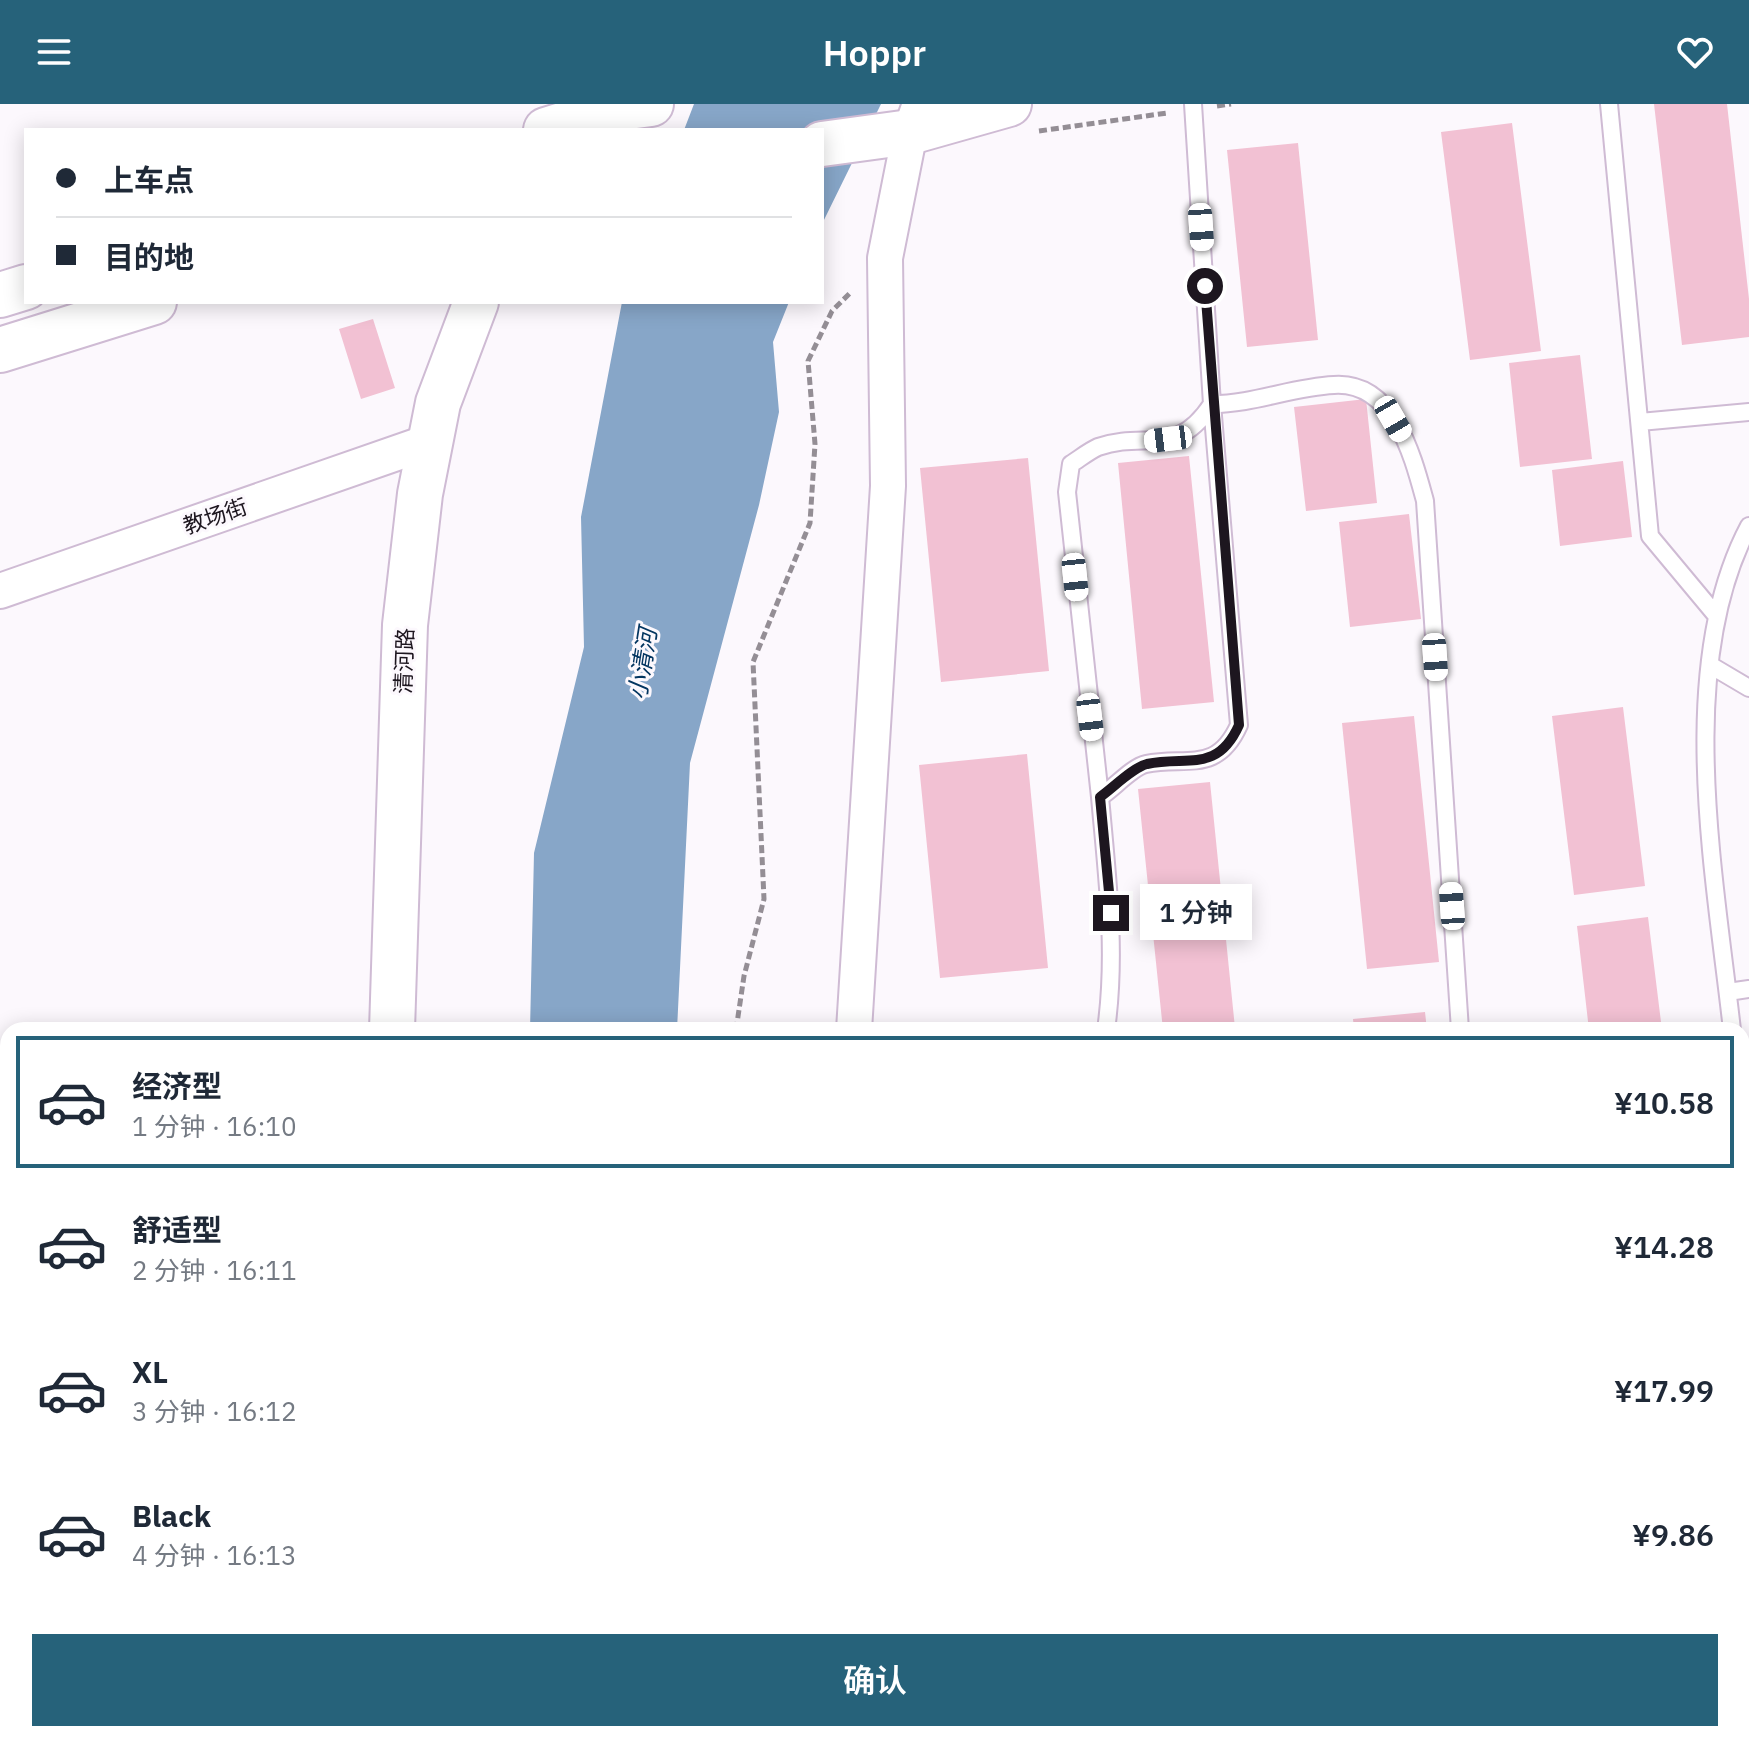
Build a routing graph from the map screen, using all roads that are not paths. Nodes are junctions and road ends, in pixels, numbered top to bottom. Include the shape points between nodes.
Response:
1 (1609, 104) edge
2 (632, 106) edge
3 (1193, 107) edge
4 (1020, 117) edge
5 (554, 123) edge
6 (908, 124) edge
7 (824, 144) edge
8 (24, 288) edge
9 (0, 295) edge
10 (148, 304) edge
11 (475, 304) edge
12 (0, 350) edge
13 (1212, 404) junction
14 (1749, 412) edge
15 (1640, 422) junction
16 (431, 441) junction
17 (1749, 526) edge
18 (0, 591) edge
19 (1715, 614) junction
20 (1710, 665) junction
21 (1749, 688) edge
22 (1100, 797) junction
23 (1749, 989) edge
24 (1728, 992) junction
25 (392, 1022) edge
26 (854, 1022) edge
27 (1107, 1022) edge
28 (1459, 1022) edge
29 (1731, 1022) edge

1 - 15 lane
2 - 5 street
3 - 13 lane
4 - 6 street
6 - 7 street
6 - 26 street via 885,258 888,486
8 - 9 street
10 - 12 street
11 - 16 street, 清河路 via 438,403
13 - 22 lane via 1239,725 1230,744 1214,756 1195,763 1143,765
13 - 22 lane via 1197,427 1168,439 1099,447 1071,464 1067,492
13 - 28 lane via 1239,404 1336,384 1369,392 1412,451 1425,501
14 - 15 lane
15 - 19 lane via 1650,536
16 - 18 street, 教场街
16 - 25 street, 清河路 via 405,625
17 - 19 lane
19 - 20 lane
20 - 21 lane
20 - 24 lane via 1705,711 1708,803
22 - 27 lane via 1111,913 1113,982
23 - 24 lane
24 - 29 lane

